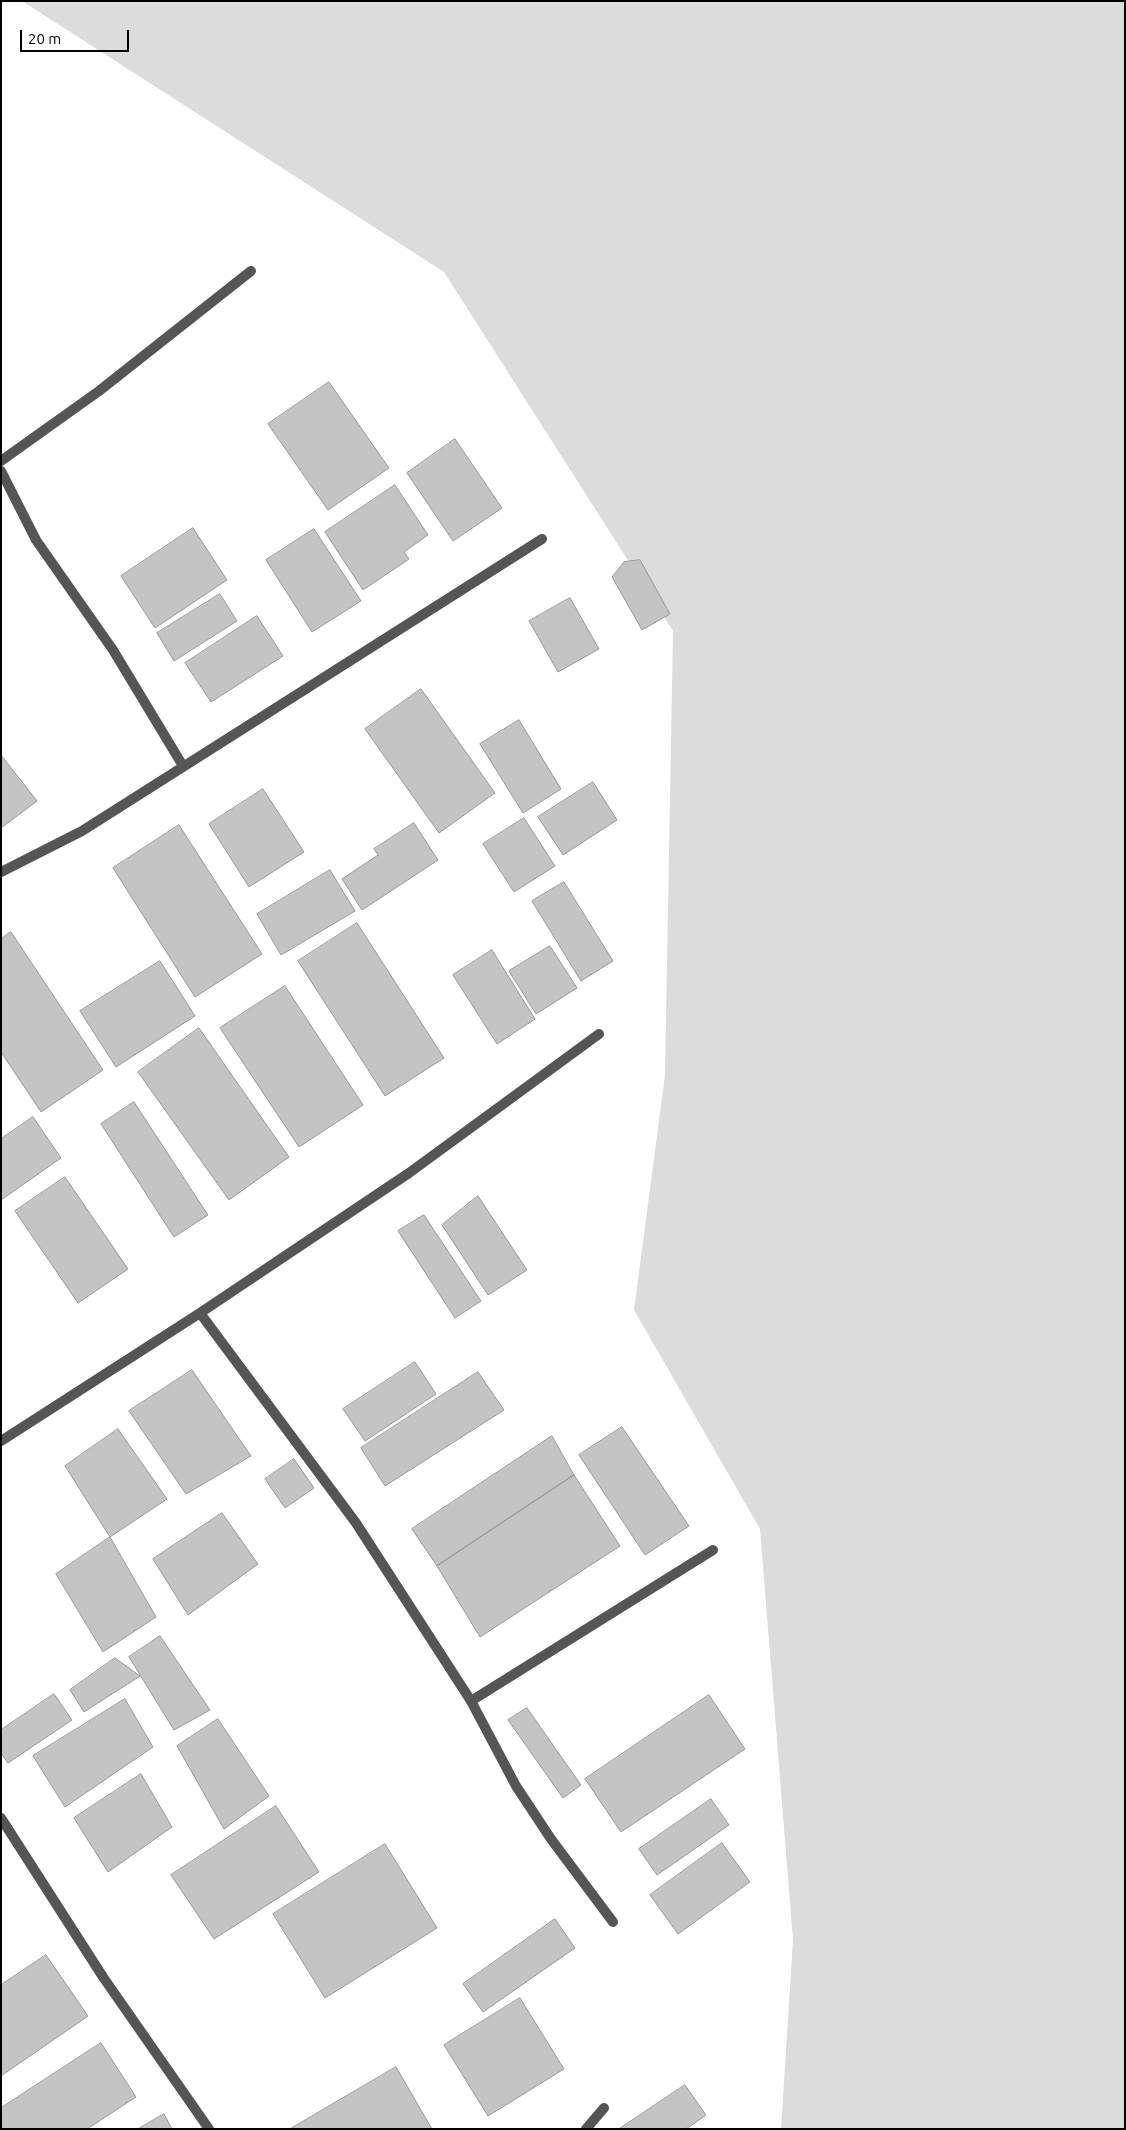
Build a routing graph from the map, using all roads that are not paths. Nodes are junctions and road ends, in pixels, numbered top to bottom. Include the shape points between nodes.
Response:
1 (251, 271) dead end
2 (1, 461) edge
3 (1, 471) edge
4 (542, 539) dead end
5 (183, 766) junction
6 (1, 872) edge
7 (599, 1034) dead end
8 (200, 1313) junction
9 (1, 1441) edge
10 (712, 1550) dead end
11 (471, 1701) junction
12 (1, 1818) edge
13 (613, 1922) dead end
14 (604, 2108) dead end
15 (209, 2129) edge
16 (586, 2129) edge

1 - 2 street via 99,391
3 - 5 street via 36,540 113,650
4 - 5 street
5 - 6 street via 82,831
7 - 8 street via 409,1173
8 - 9 street
8 - 11 street via 356,1523
10 - 11 street
11 - 13 street via 516,1786 551,1840
12 - 15 street via 103,1977
14 - 16 street

